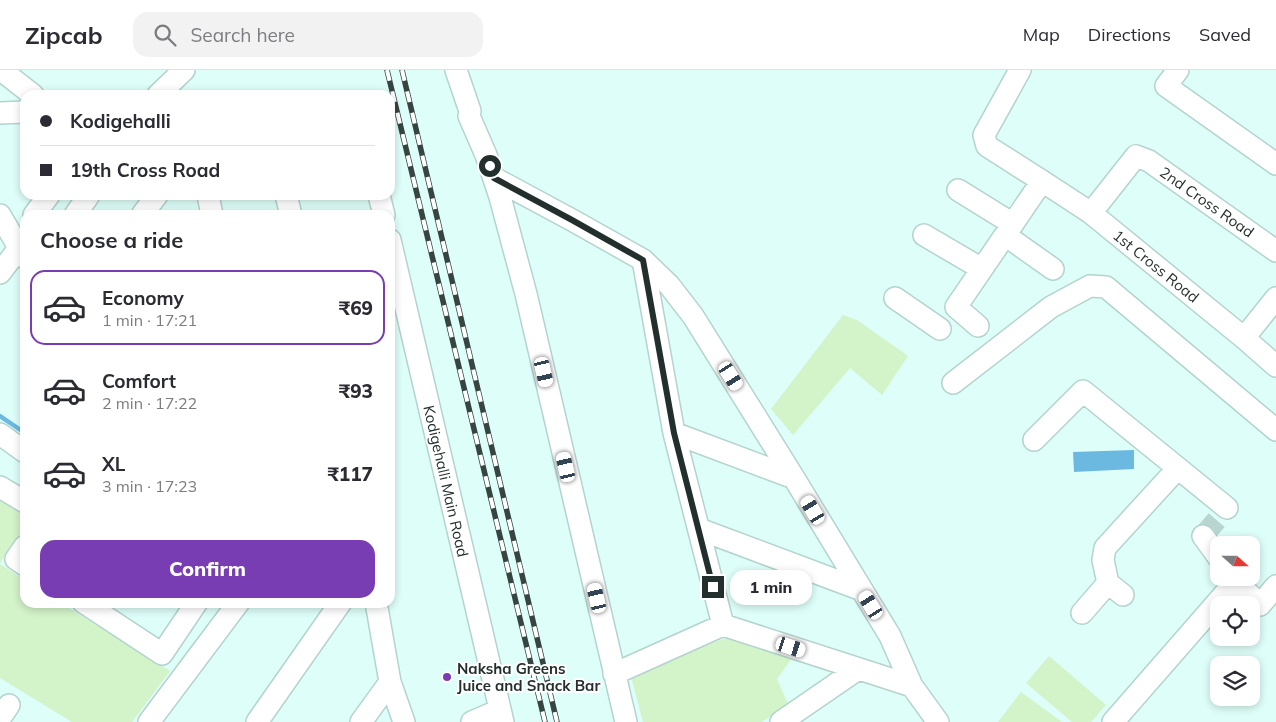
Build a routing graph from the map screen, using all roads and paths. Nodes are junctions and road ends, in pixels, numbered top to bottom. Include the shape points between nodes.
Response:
1 (1, 70) edge
2 (184, 70) edge
3 (456, 70) edge
4 (1020, 70) edge
5 (1178, 70) edge
6 (27, 90) edge
7 (163, 90) edge
8 (20, 112) edge
9 (0, 113) edge
10 (1276, 164) edge
11 (494, 178) junction
12 (1042, 181) junction
13 (958, 190) dead end
14 (154, 200) edge
15 (146, 210) edge
16 (1091, 214) junction
17 (0, 215) edge
18 (1009, 230) junction
19 (924, 236) dead end
20 (20, 242) edge
21 (20, 244) edge
22 (1276, 251) edge
23 (643, 260) junction
24 (395, 261) edge
25 (982, 269) junction
26 (1053, 269) dead end
27 (0, 273) edge
28 (895, 298) dead end
29 (1276, 298) edge
30 (978, 326) dead end
31 (940, 329) dead end
32 (1244, 338) junction
33 (1276, 366) edge
34 (953, 383) dead end
35 (1276, 430) edge
36 (674, 433) junction
37 (0, 434) edge
38 (1034, 440) dead end
39 (20, 448) edge
40 (1178, 468) junction
41 (794, 478) junction
42 (0, 487) edge
43 (20, 499) edge
44 (1227, 508) dead end
45 (698, 529) junction
46 (1203, 536) dead end
47 (1210, 546) edge
48 (1229, 586) edge
49 (1242, 586) edge
50 (1276, 586) edge
51 (862, 590) junction
52 (92, 608) edge
53 (193, 608) edge
54 (198, 608) edge
55 (235, 608) edge
56 (337, 608) edge
57 (377, 608) edge
58 (1082, 613) dead end
59 (723, 625) junction
60 (219, 629) junction
61 (858, 669) junction
62 (614, 674) junction
63 (390, 682) junction
64 (912, 686) junction
65 (501, 716) edge
66 (149, 722) edge
67 (257, 722) edge
68 (360, 722) edge
69 (404, 722) edge
70 (472, 722) edge
71 (626, 722) edge
72 (781, 722) edge
73 (938, 722) edge
74 (1113, 722) edge

1 - 6 street
2 - 7 street
3 - 11 street via 469,116
4 - 12 street, 1st Cross Road via 984,135 987,146
5 - 10 street via 1166,86
8 - 9 street
11 - 23 street
11 - 62 street via 526,294
12 - 16 street, 1st Cross Road
12 - 18 street
13 - 18 street
14 - 15 street
16 - 22 street, 2nd Cross Road via 1136,156 1149,161
16 - 32 street, 1st Cross Road
17 - 20 street
18 - 25 street
18 - 26 street
19 - 25 street
21 - 27 street
23 - 36 street
23 - 41 street via 669,285 693,316
24 - 65 street, Kodigehalli Main Road
25 - 30 street via 956,307
28 - 31 street
29 - 32 street
32 - 33 street, 1st Cross Road
34 - 35 street via 1051,307 1090,286 1106,286
36 - 41 street
36 - 45 street
37 - 39 street
38 - 40 street via 1083,391
40 - 44 street
40 - 58 street via 1105,548 1103,560 1115,589
41 - 51 street
42 - 43 street
45 - 51 street
45 - 59 street
46 - 47 street
48 - 74 street
49 - 50 street via 1260,605
51 - 64 street via 890,636
52 - 53 street via 162,654
54 - 60 street
55 - 60 street
56 - 67 street
57 - 63 street
59 - 61 street
59 - 62 street
60 - 66 street
61 - 64 street
61 - 72 street
62 - 71 street
63 - 68 street
63 - 69 street
64 - 73 street
65 - 70 street

